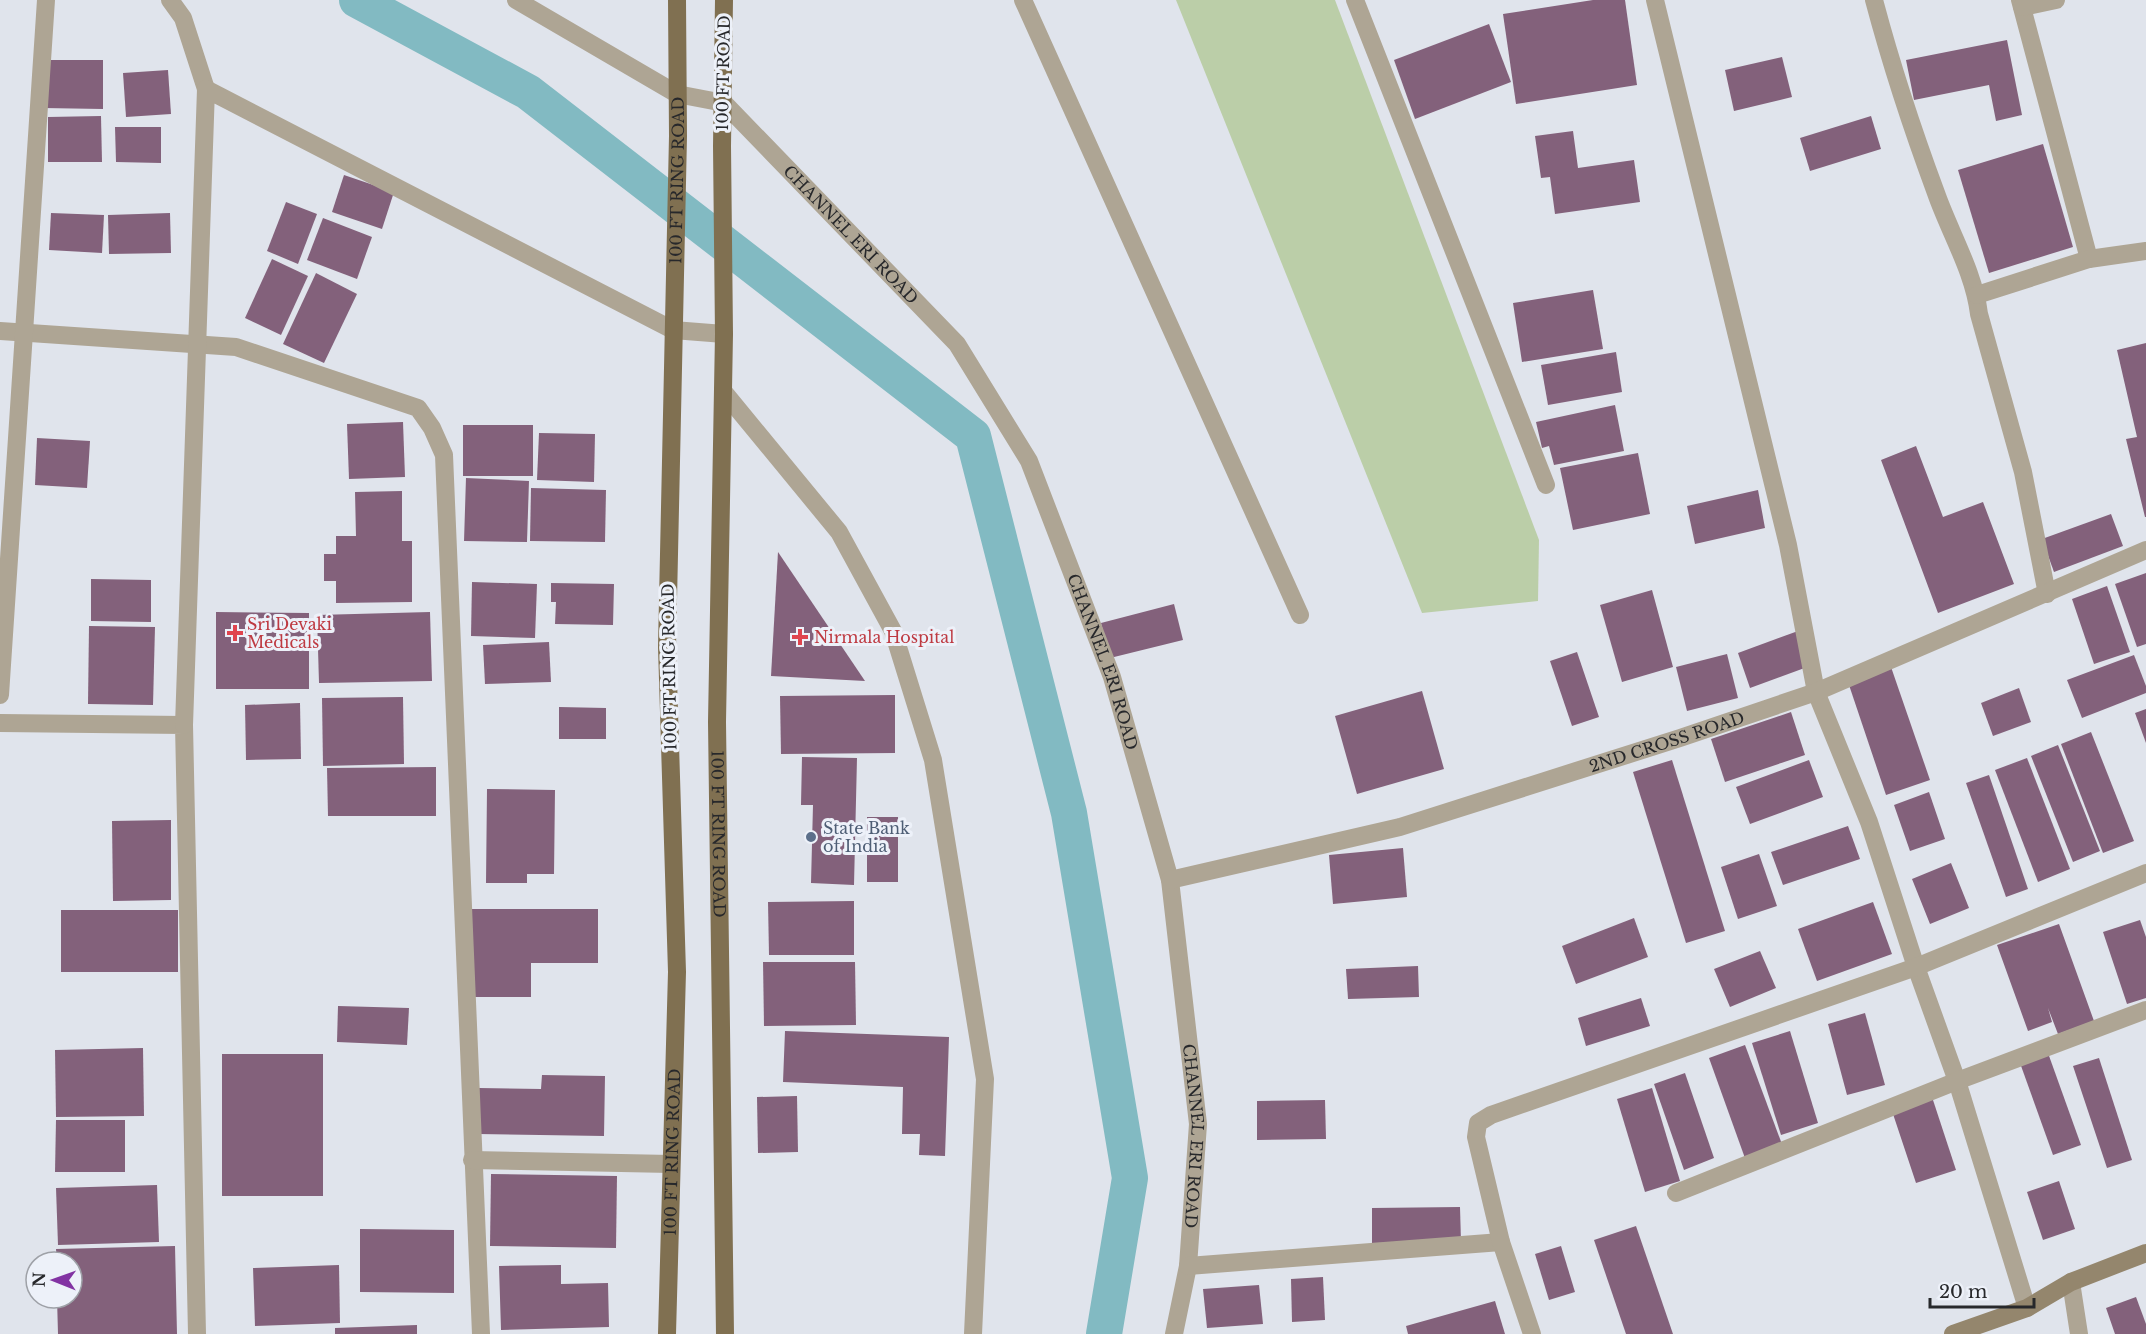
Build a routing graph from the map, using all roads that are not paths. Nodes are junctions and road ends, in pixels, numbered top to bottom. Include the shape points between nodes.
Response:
1 (46, 0) edge
2 (170, 0) edge
3 (516, 0) edge
4 (677, 0) edge
5 (724, 0) edge
6 (1023, 0) edge
7 (1354, 0) edge
8 (1655, 0) edge
9 (1874, 0) edge
10 (2056, 0) edge
11 (2021, 3) edge
12 (206, 89) junction
13 (677, 94) junction
14 (724, 103) junction
15 (2146, 251) edge
16 (2089, 259) junction
17 (1977, 295) junction
18 (673, 330) junction
19 (0, 331) edge
20 (724, 333) junction
21 (24, 334) junction
22 (198, 344) junction
23 (723, 391) junction
24 (1546, 485) dead end
25 (6, 506) edge
26 (2146, 550) edge
27 (2047, 594) junction
28 (1300, 615) dead end
29 (1816, 692) junction
30 (0, 695) edge
31 (0, 723) edge
32 (184, 725) junction
33 (2146, 873) edge
34 (1170, 880) junction
35 (1916, 967) junction
36 (2146, 1010) edge
37 (1957, 1081) junction
38 (472, 1160) junction
39 (671, 1164) junction
40 (1676, 1193) dead end
41 (1501, 1242) junction
42 (2146, 1253) edge
43 (1188, 1266) junction
44 (2071, 1282) junction
45 (2027, 1308) junction
46 (197, 1334) edge
47 (481, 1334) edge
48 (667, 1334) edge
49 (725, 1334) edge
50 (973, 1334) edge
51 (1174, 1334) edge
52 (1532, 1334) edge
53 (1953, 1334) edge
54 (2079, 1334) edge

1 - 21 street
2 - 12 street via 183,18
3 - 13 street
4 - 13 main road, 100 FT RING ROAD
5 - 14 main road, 100 FT ROAD
6 - 28 street
7 - 24 street
8 - 29 street via 1788,545
9 - 17 street via 1936,193
10 - 11 street
11 - 16 street
12 - 18 street
12 - 22 street
13 - 14 street
13 - 18 main road, 100 FT RING ROAD
14 - 20 main road, 100 FT ROAD
14 - 34 street, CHANNEL ERI ROAD via 957,344 1029,461 1112,677
15 - 16 street
16 - 17 street
17 - 27 street via 2023,472
18 - 20 street
18 - 39 main road, 100 FT RING ROAD via 667,647 677,972
19 - 21 street
20 - 23 main road, 100 FT RING ROAD
21 - 22 street
21 - 25 street
22 - 32 street
22 - 38 street via 236,347 418,408 444,455
23 - 49 main road, 100 FT RING ROAD via 717,722
23 - 50 street via 839,532 893,631 933,760 986,1079
25 - 30 street
26 - 27 street, 2ND CROSS ROAD
27 - 29 street, 2ND CROSS ROAD
29 - 34 street, 2ND CROSS ROAD via 1400,827
29 - 35 street via 1869,822
31 - 32 street
32 - 46 street
33 - 35 street
34 - 43 street, CHANNEL ERI ROAD via 1198,1124
35 - 37 street
35 - 41 street via 1491,1115 1478,1123 1476,1137
36 - 37 street
37 - 40 street
37 - 45 street
38 - 39 street
38 - 47 street
39 - 48 main road, 100 FT RING ROAD
41 - 43 street
41 - 52 street
42 - 44 main road
43 - 51 street, CHANNEL ERI ROAD
44 - 45 main road
44 - 54 street
45 - 53 main road

